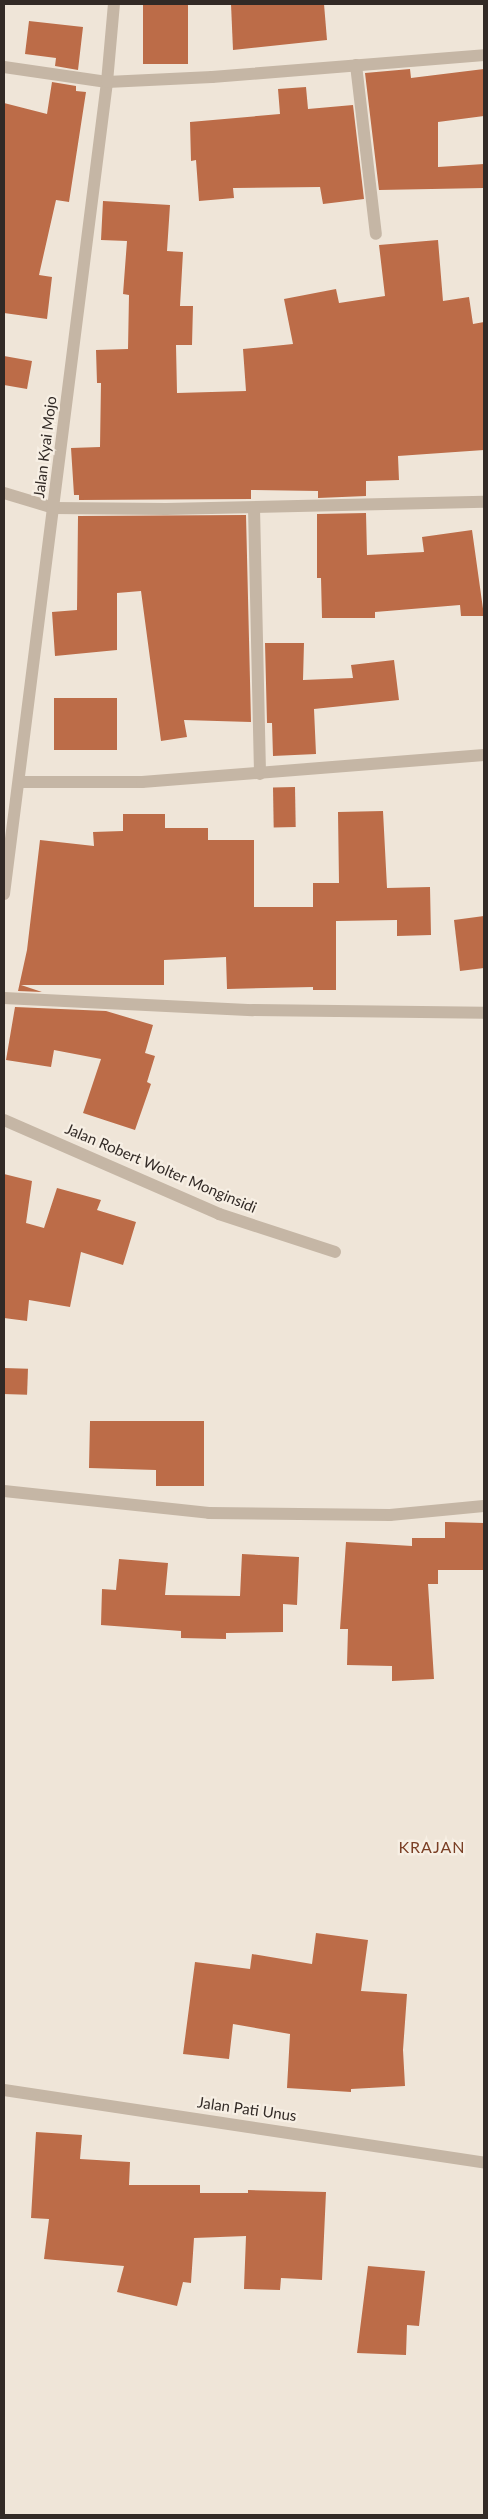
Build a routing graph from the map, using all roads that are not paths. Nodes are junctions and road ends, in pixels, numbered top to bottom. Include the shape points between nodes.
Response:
1 (114, 4) edge
2 (484, 55) edge
3 (356, 66) junction
4 (4, 67) edge
5 (107, 82) junction
6 (376, 234) dead end
7 (4, 493) edge
8 (484, 502) edge
9 (54, 508) junction
10 (254, 508) junction
11 (484, 755) edge
12 (260, 774) junction
13 (19, 782) junction
14 (4, 894) edge
15 (4, 998) edge
16 (484, 1013) edge
17 (4, 1120) edge
18 (335, 1252) dead end
19 (4, 1491) edge
20 (484, 1506) edge
21 (4, 2090) edge
22 (484, 2163) edge

1 - 5 street, Jalan Kyai Mojo
2 - 3 street
3 - 5 street
3 - 6 street
4 - 5 street
5 - 9 street, Jalan Kyai Mojo
7 - 9 street
8 - 10 street
9 - 10 street
9 - 13 street, Jalan Kyai Mojo
10 - 12 street
11 - 12 street
12 - 13 street via 142,782
13 - 14 street, Jalan Kyai Mojo
15 - 16 street via 253,1010
17 - 18 street, Jalan Robert Wolter Monginsidi via 219,1214
19 - 20 street via 209,1513 390,1515
21 - 22 street, Jalan Pati Unus

